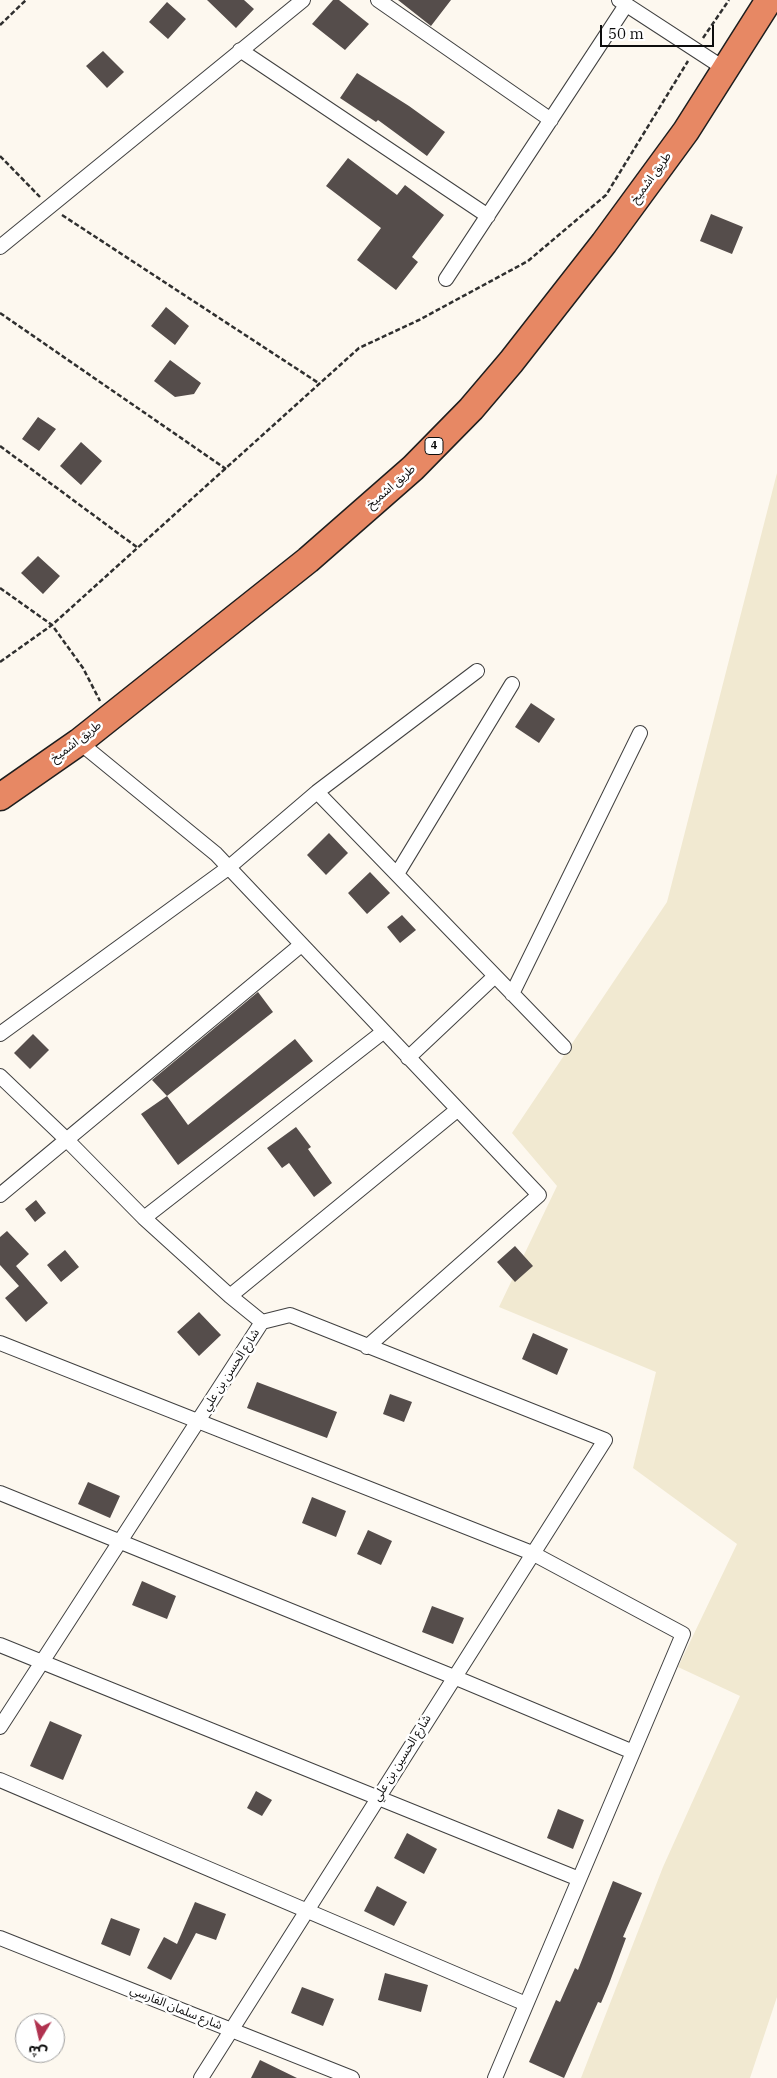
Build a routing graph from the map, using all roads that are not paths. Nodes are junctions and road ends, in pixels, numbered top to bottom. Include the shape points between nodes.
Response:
1 (303, 0) edge
2 (378, 0) edge
3 (769, 0) edge
4 (622, 3) edge
5 (240, 50) junction
6 (725, 69) junction
7 (552, 120) junction
8 (488, 216) junction
9 (0, 247) edge
10 (446, 279) dead end
11 (477, 671) dead end
12 (512, 684) dead end
13 (640, 733) dead end
14 (79, 742) junction
15 (317, 792) junction
16 (0, 797) edge
17 (228, 868) junction
18 (397, 874) junction
19 (301, 945) junction
20 (495, 976) junction
21 (512, 994) junction
22 (383, 1032) junction
23 (0, 1034) edge
24 (564, 1047) dead end
25 (408, 1058) junction
26 (0, 1076) edge
27 (457, 1110) junction
28 (66, 1139) junction
29 (0, 1195) edge
30 (144, 1218) junction
31 (230, 1296) junction
32 (262, 1322) junction
33 (0, 1344) edge
34 (367, 1347) junction
35 (197, 1423) junction
36 (605, 1440) joint
37 (0, 1493) edge
38 (120, 1541) junction
39 (532, 1554) junction
40 (0, 1645) edge
41 (43, 1662) junction
42 (454, 1677) junction
43 (0, 1727) edge
44 (633, 1752) junction
45 (0, 1780) edge
46 (378, 1797) junction
47 (580, 1879) junction
48 (306, 1910) junction
49 (0, 1938) edge
50 (526, 2004) junction
51 (230, 2030) junction
52 (201, 2078) edge
53 (352, 2078) edge
54 (495, 2078) edge

1 - 5 street
2 - 7 street
3 - 6 highway, طريق اشميخ / 4
4 - 6 street
4 - 7 street
5 - 8 street
5 - 9 street
6 - 14 highway, طريق اشميخ / 4 via 686,131 604,243 470,409 413,468 308,560
7 - 8 street
8 - 10 street
11 - 15 street
12 - 18 street
13 - 21 street
14 - 16 highway, طريق اشميخ / 4
14 - 17 street via 207,845
15 - 17 street
15 - 18 street
17 - 19 street
17 - 23 street
18 - 20 street
19 - 22 street
19 - 28 street
20 - 21 street
20 - 25 street
21 - 24 street
22 - 25 street
22 - 30 street
25 - 27 street
26 - 28 street
27 - 31 street
27 - 34 street via 539,1195
28 - 29 street
28 - 30 street
30 - 31 street
31 - 32 street
32 - 34 street, شارع الحسن بن علي via 290,1315
32 - 35 street, شارع الحسن بن علي
33 - 35 street
34 - 36 street, شارع الحسن بن علي
35 - 38 street, شارع الحسن بن علي
35 - 39 street
36 - 39 street, شارع الحسين بن علي
37 - 38 street
38 - 41 street, شارع الحسن بن علي
38 - 42 street
39 - 42 street, شارع الحسين بن علي
39 - 44 street via 683,1634
40 - 41 street
41 - 43 street, شارع الحسن بن علي
41 - 46 street
42 - 44 street
42 - 46 street, شارع الحسين بن علي
44 - 47 street
45 - 48 street
46 - 47 street
46 - 48 street, شارع الحسين بن علي
47 - 50 street
48 - 50 street
48 - 51 street, شارع الحسين بن علي
49 - 51 street, شارع سلمان الفارسي
50 - 54 street
51 - 52 street, شارع الحسين بن علي
51 - 53 street, شارع سلمان الفارسي

